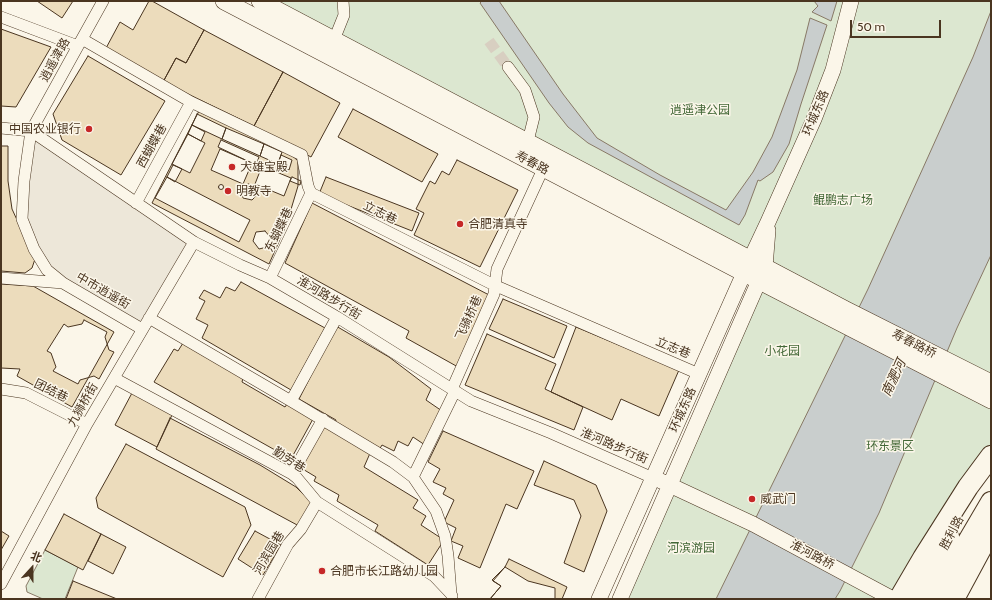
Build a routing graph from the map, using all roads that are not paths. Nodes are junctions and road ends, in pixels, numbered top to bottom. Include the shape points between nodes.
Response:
1 (102, 1) edge
2 (224, 1) edge
3 (260, 1) edge
4 (344, 1) edge
5 (852, 1) edge
6 (1, 17) edge
7 (334, 40) junction
8 (80, 43) junction
9 (508, 67) tunnel mouth
10 (191, 102) junction
11 (1, 128) edge
12 (31, 131) junction
13 (528, 141) junction
14 (543, 169) junction
15 (311, 193) junction
16 (136, 203) junction
17 (194, 242) junction
18 (754, 270) junction
19 (1, 278) edge
20 (270, 278) junction
21 (63, 283) junction
22 (494, 285) junction
23 (843, 316) joint
24 (337, 317) junction
25 (150, 318) junction
26 (142, 329) junction
27 (699, 374) junction
28 (114, 378) junction
29 (982, 383) edge
30 (1, 389) edge
31 (453, 390) junction
32 (291, 400) junction
33 (991, 400) edge
34 (322, 419) junction
35 (87, 424) junction
36 (991, 456) edge
37 (991, 471) edge
38 (292, 474) junction
39 (413, 477) junction
40 (653, 478) junction
41 (670, 485) junction
42 (317, 502) junction
43 (991, 502) edge
44 (991, 532) edge
45 (1, 584) edge
46 (452, 596) edge
47 (258, 599) edge
48 (599, 599) edge
49 (620, 599) edge
50 (893, 599) edge
51 (900, 599) edge
52 (920, 599) edge
53 (934, 599) edge
54 (954, 599) edge

1 - 8 street, 逍遥津路
2 - 14 main road, 寿春路
3 - 7 main road, 寿春路
4 - 7 street via 344,15
5 - 18 street, 环城东路 via 834,70 768,222
6 - 8 street
7 - 13 main road, 寿春路
8 - 10 street
8 - 12 street, 逍遥津路
9 - 13 street via 525,90 534,117
10 - 15 street via 302,155
10 - 16 street, 西蝴蝶巷
11 - 12 street, 淮河路步行街
12 - 16 street, 淮河路步行街
12 - 21 street via 22,219 34,249 47,270
13 - 18 main road, 寿春路
14 - 18 main road, 寿春路
14 - 22 street, 飞骑桥巷 via 497,269
15 - 20 street, 东蝴蝶巷
15 - 22 street, 立志巷
16 - 17 street, 淮河路步行街
17 - 20 street, 淮河路步行街
17 - 25 street, 九狮桥街
18 - 23 main road, 寿春路
18 - 27 street, 环城东路
18 - 41 street, 环城东路
19 - 21 street, 中市逍遥街
20 - 24 street, 淮河路步行街
21 - 26 street, 中市逍遥街
22 - 27 street, 立志巷
22 - 31 street, 飞骑桥巷 via 494,294
23 - 29 main road, 寿春路桥
24 - 31 street, 淮河路步行街
24 - 32 street
25 - 26 street, 九狮桥街
25 - 32 street
26 - 28 street, 九狮桥街
27 - 40 street, 环城东路
28 - 35 street, 九狮桥街
28 - 38 street, 勤劳巷
29 - 33 main road, 寿春路桥
30 - 35 street, 团结巷 via 26,393
31 - 39 street, 飞骑桥巷
31 - 40 street, 淮河路步行街 via 471,401
32 - 34 street
34 - 38 street
34 - 39 street
35 - 45 street, 九狮桥街
36 - 51 highway via 968,487
37 - 52 highway, 胜利路 via 948,539
38 - 42 street, 勤劳巷
39 - 46 street via 436,511 445,536
40 - 41 street, 淮河路桥
40 - 48 street, 环城东路
41 - 49 street, 环城东路
41 - 50 street, 淮河路桥 via 753,524
42 - 46 street, 勤劳巷 via 434,576
42 - 47 street, 河滨园巷 via 288,544
43 - 53 highway, 胜利路
44 - 54 highway

